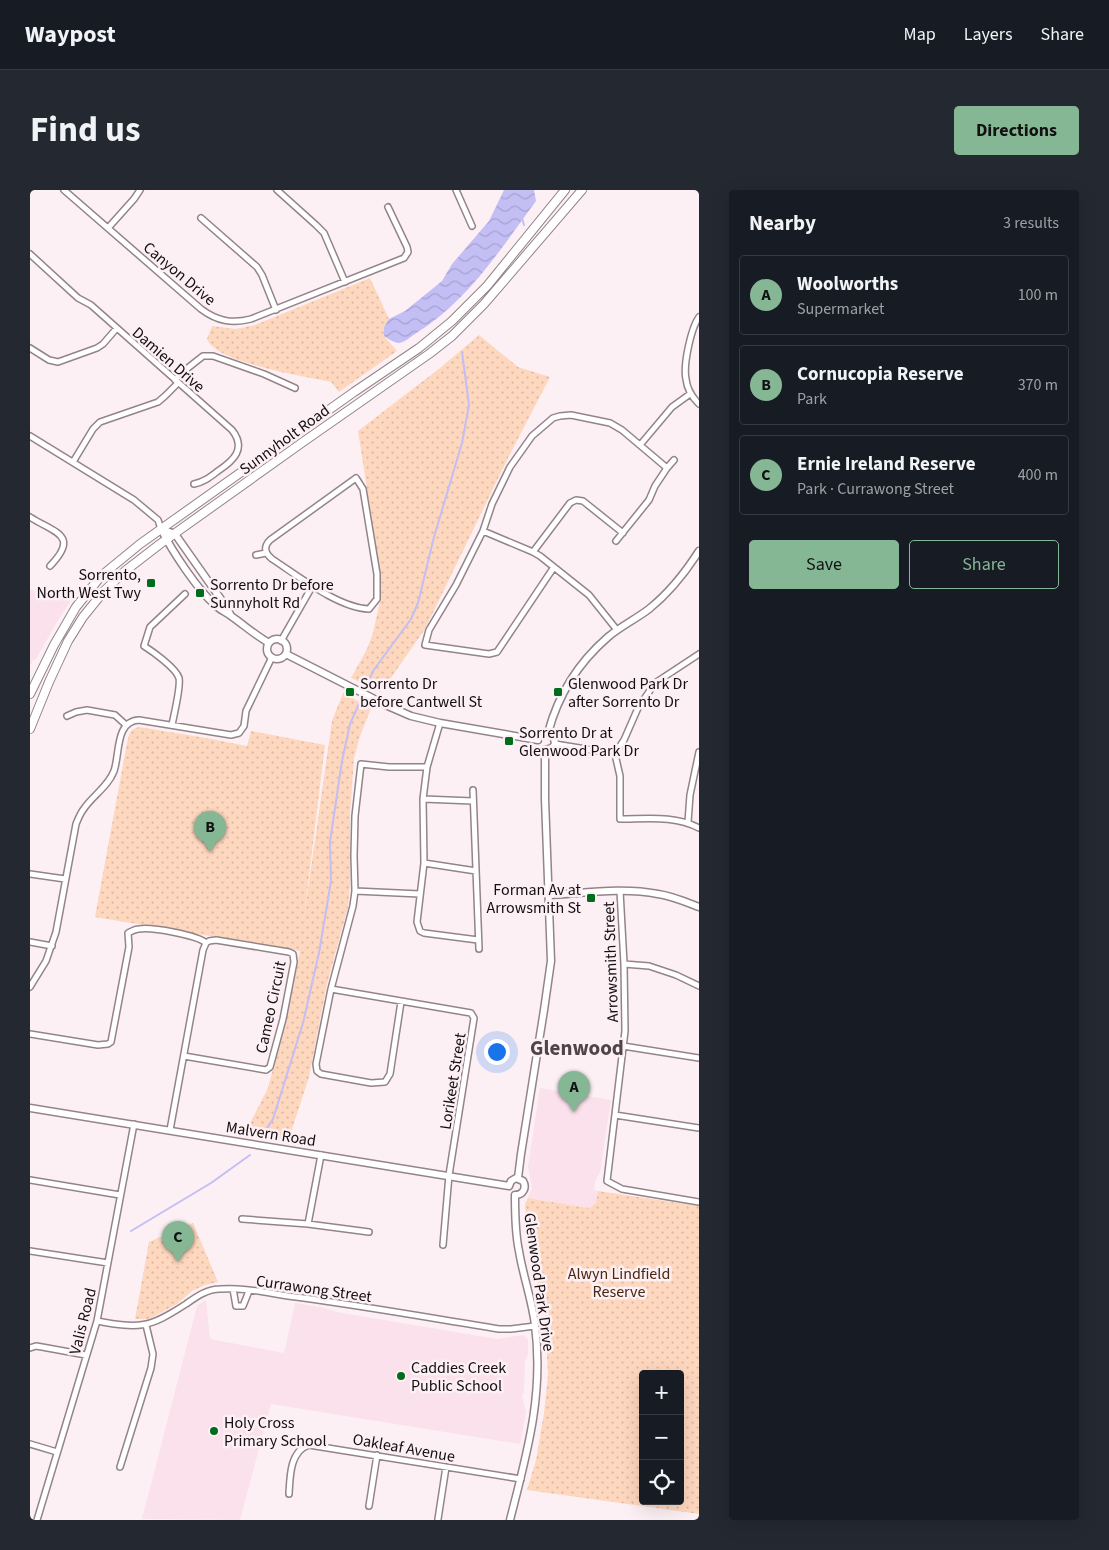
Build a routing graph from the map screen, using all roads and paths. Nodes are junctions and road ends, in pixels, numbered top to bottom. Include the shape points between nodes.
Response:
1 (64, 190) edge
2 (140, 190) edge
3 (276, 190) edge
4 (456, 190) edge
5 (565, 190) edge
6 (582, 190) edge
7 (388, 207) dead end
8 (201, 218) dead end
9 (472, 226) dead end
10 (108, 228) junction
11 (30, 254) edge
12 (345, 282) junction
13 (276, 310) junction
14 (699, 317) edge
15 (116, 329) junction
16 (30, 348) edge
17 (176, 382) junction
18 (295, 388) dead end
19 (690, 394) junction
20 (699, 404) edge
21 (32, 437) edge
22 (30, 444) edge
23 (640, 445) junction
24 (674, 460) dead end
25 (73, 462) junction
26 (667, 468) junction
27 (194, 484) dead end
28 (30, 516) edge
29 (161, 529) junction
30 (484, 531) junction
31 (623, 532) junction
32 (175, 534) junction
33 (166, 540) junction
34 (616, 541) dead end
35 (699, 551) edge
36 (533, 552) junction
37 (266, 553) junction
38 (256, 556) dead end
39 (50, 566) dead end
40 (554, 567) junction
41 (313, 585) junction
42 (185, 594) dead end
43 (230, 614) junction
44 (617, 630) junction
45 (281, 641) junction
46 (269, 643) junction
47 (286, 654) junction
48 (699, 654) edge
49 (272, 657) junction
50 (30, 694) edge
51 (67, 716) dead end
52 (440, 723) junction
53 (126, 725) junction
54 (172, 725) junction
55 (30, 729) edge
56 (548, 733) junction
57 (538, 740) junction
58 (555, 744) junction
59 (545, 750) junction
60 (614, 750) junction
61 (699, 752) edge
62 (427, 766) junction
63 (473, 790) dead end
64 (423, 798) junction
65 (473, 801) junction
66 (688, 822) junction
67 (699, 828) edge
68 (424, 863) junction
69 (476, 871) junction
70 (30, 874) edge
71 (65, 880) junction
72 (355, 891) junction
73 (620, 891) junction
74 (420, 894) junction
75 (549, 894) junction
76 (699, 907) edge
77 (478, 940) junction
78 (30, 942) edge
79 (206, 943) junction
80 (52, 946) junction
81 (479, 949) dead end
82 (624, 964) junction
83 (699, 986) edge
84 (30, 988) edge
85 (331, 989) junction
86 (401, 1002) junction
87 (30, 1034) edge
88 (623, 1046) junction
89 (184, 1056) junction
90 (699, 1058) edge
91 (30, 1108) edge
92 (615, 1115) junction
93 (134, 1124) junction
94 (699, 1128) edge
95 (170, 1130) junction
96 (321, 1155) junction
97 (449, 1176) junction
98 (518, 1178) junction
99 (30, 1180) edge
100 (509, 1186) junction
101 (120, 1195) junction
102 (515, 1195) junction
103 (699, 1202) edge
104 (242, 1219) dead end
105 (308, 1224) junction
106 (369, 1232) dead end
107 (443, 1245) dead end
108 (30, 1251) edge
109 (108, 1264) junction
110 (233, 1289) junction
111 (249, 1291) junction
112 (96, 1321) junction
113 (146, 1325) junction
114 (535, 1326) junction
115 (30, 1348) edge
116 (86, 1355) junction
117 (30, 1444) edge
118 (57, 1452) junction
119 (377, 1455) junction
120 (120, 1467) dead end
121 (446, 1467) junction
122 (520, 1479) junction
123 (289, 1494) dead end
124 (368, 1506) dead end
125 (36, 1520) edge
126 (438, 1520) edge
127 (510, 1520) edge

1 - 10 street, Canyon Drive
2 - 10 street
3 - 12 street via 324,234
4 - 9 street
5 - 29 main road, Sunnyholt Road via 487,286 452,321 419,348
6 - 32 main road, Sunnyholt Road via 484,304 452,336
7 - 12 street, Canyon Drive via 410,256
8 - 13 street via 257,267
10 - 13 street, Canyon Drive via 209,315 241,322
11 - 15 street, Damien Drive
12 - 13 street, Canyon Drive
14 - 19 street via 692,330 685,370
15 - 16 street via 97,348 58,362
15 - 17 street, Damien Drive
17 - 18 street via 203,356 213,356
17 - 25 street via 158,402 100,422
17 - 27 street, Damien Drive via 232,430 238,444 230,463 203,482
19 - 20 street
19 - 23 street via 672,407
21 - 22 street
21 - 25 street
23 - 26 street
23 - 30 street via 606,421 571,415 553,418 532,436 510,467 492,504
24 - 26 street
25 - 29 street via 140,505 158,520
26 - 31 street via 650,500
28 - 39 street via 64,540 62,550
29 - 32 street
29 - 33 street
29 - 50 main road, Sunnyholt Road via 114,564 85,595 54,645
30 - 36 street
30 - 40 street via 429,630 425,646 489,654 497,652
31 - 34 street
31 - 36 street via 583,501 576,500 570,503
32 - 33 main road, Sunnyholt Road
32 - 43 street
33 - 43 street via 206,597 220,610
33 - 55 main road, Sunnyholt Road via 125,571 83,617 49,682
35 - 44 street via 664,596
36 - 40 street
37 - 38 street
37 - 41 street
37 - 41 street via 270,540 356,478 363,489 377,574 377,599 368,609 356,608
40 - 44 street via 594,599
41 - 45 street
42 - 54 street via 150,627 144,646 178,675
43 - 46 street
44 - 56 street via 591,653 574,675 554,713
45 - 46 street via 275,639
45 - 47 street via 286,647
46 - 49 street via 267,650
47 - 49 street
47 - 52 street via 395,710
48 - 60 street via 655,684 638,708 624,740
49 - 54 street via 239,733 231,735
51 - 53 street via 87,710 115,715
52 - 57 street
52 - 62 street
53 - 54 street via 139,720
53 - 71 street via 112,776 83,810 76,824
56 - 57 street
56 - 58 street
57 - 59 street
58 - 59 street
58 - 60 street via 604,752
59 - 75 street
60 - 66 street via 620,776 620,819
61 - 66 street
62 - 64 street
62 - 72 street via 361,764 354,816
63 - 65 street
64 - 65 street
64 - 68 street
65 - 69 street
66 - 67 street
68 - 69 street
68 - 74 street
69 - 77 street
70 - 71 street
71 - 80 street
72 - 74 street
72 - 85 street
73 - 75 street
73 - 76 street via 660,894
73 - 82 street, Arrowsmith Street
74 - 77 street via 417,922 420,931
75 - 98 street via 550,970
77 - 81 street
78 - 80 street
79 - 87 street via 198,938 158,930 138,929 128,933 129,947 111,1042 98,1045
79 - 89 street
79 - 89 street, Cameo Circuit via 216,940 293,954 284,1019 270,1067 266,1070
80 - 84 street
82 - 83 street via 649,966
82 - 88 street, Arrowsmith Street
85 - 86 street, Lorikeet Street
85 - 86 street via 316,1064 321,1074 372,1083 385,1082 390,1074
86 - 97 street, Lorikeet Street via 471,1012 474,1018
88 - 90 street
88 - 92 street, Arrowsmith Street
89 - 95 street
91 - 93 street, Malvern Road
92 - 94 street
92 - 103 street, Arrowsmith Street via 607,1181 622,1188
93 - 95 street, Malvern Road
93 - 101 street, Valis Road
95 - 96 street, Malvern Road
96 - 97 street, Malvern Road
96 - 105 street
97 - 100 street, Malvern Road
97 - 107 street
98 - 100 street
98 - 102 street via 525,1189
99 - 101 street
100 - 102 street
101 - 109 street, Valis Road
102 - 114 street, Glenwood Park Drive via 518,1250
104 - 105 street
105 - 106 street
108 - 109 street
109 - 112 street, Valis Road
110 - 111 street, Currawong Street
110 - 111 street via 236,1306 240,1307
110 - 113 street, Currawong Street via 208,1291
111 - 114 street, Currawong Street via 499,1329
112 - 113 street, Currawong Street
112 - 116 street, Valis Road
113 - 120 street via 153,1354 151,1368
114 - 122 street, Glenwood Park Drive via 536,1402
115 - 116 street via 36,1346
116 - 118 street, Valis Road
117 - 118 street
118 - 125 street, Valis Road
119 - 121 street, Oakleaf Avenue
119 - 123 street, Oakleaf Avenue via 306,1446 295,1456
119 - 124 street
121 - 122 street, Oakleaf Avenue
121 - 126 street
122 - 127 street, Glenwood Park Drive

